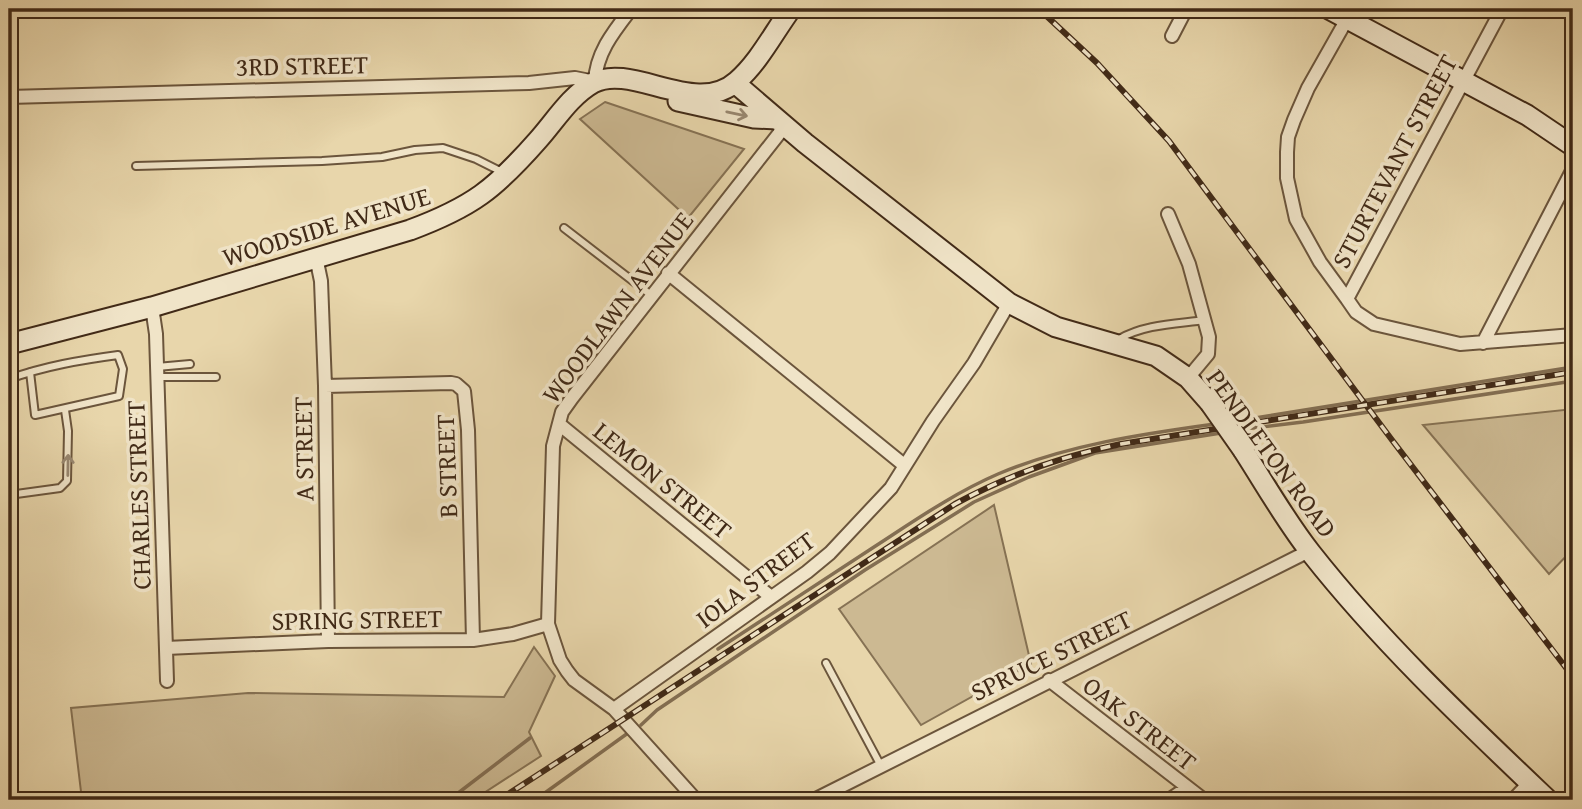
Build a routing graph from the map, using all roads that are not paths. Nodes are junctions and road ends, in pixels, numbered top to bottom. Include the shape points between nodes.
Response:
1 (162, 9) edge
2 (631, 9) edge
3 (791, 9) edge
4 (1186, 9) edge
5 (1329, 9) edge
6 (1502, 9) edge
7 (92, 11) dead end
8 (1347, 19) junction
9 (1171, 36) dead end
10 (626, 80) junction
11 (595, 82) junction
12 (1463, 82) junction
13 (735, 83) junction
14 (9, 97) edge
15 (781, 123) junction
16 (1573, 146) edge
17 (136, 166) dead end
18 (1573, 169) edge
19 (507, 174) junction
20 (1168, 214) dead end
21 (564, 228) dead end
22 (316, 257) junction
23 (668, 273) junction
24 (651, 295) junction
25 (1347, 299) junction
26 (1009, 303) junction
27 (152, 307) junction
28 (1205, 320) junction
29 (1573, 335) edge
30 (1483, 343) junction
31 (9, 344) edge
32 (1113, 344) junction
33 (190, 364) dead end
34 (30, 372) junction
35 (157, 372) junction
36 (216, 377) dead end
37 (1188, 378) junction
38 (9, 379) edge
39 (325, 386) junction
40 (65, 410) junction
41 (559, 424) junction
42 (904, 465) junction
43 (9, 495) edge
44 (1309, 551) junction
45 (771, 597) junction
46 (548, 624) junction
47 (473, 640) junction
48 (328, 641) junction
49 (166, 648) junction
50 (825, 663) dead end
51 (1049, 680) junction
52 (167, 681) dead end
53 (614, 709) junction
54 (881, 766) junction
55 (1530, 782) junction
56 (1187, 788) junction
57 (696, 800) edge
58 (814, 800) edge
59 (1170, 800) edge
60 (1203, 800) edge
61 (1513, 800) edge
62 (1548, 800) edge

1 - 7 lane
2 - 11 street via 609,38 595,68
3 - 13 street
4 - 9 street
5 - 8 street
6 - 12 street, STURTEVANT STREET
8 - 12 street
8 - 25 street via 1294,120 1287,152 1296,219
10 - 11 street
10 - 13 street via 687,93 713,93
10 -> 15 street via 664,98
11 - 14 street, 3RD STREET via 575,78
11 - 19 street, WOODSIDE AVENUE via 574,97
12 - 16 street via 1527,115
12 - 25 street, STURTEVANT STREET
13 - 15 street, PENDLETON ROAD
15 - 23 street, WOODLAWN AVENUE
15 - 26 street, PENDLETON ROAD
17 - 19 lane via 321,161 443,148
18 - 30 street
19 - 22 street, WOODSIDE AVENUE via 477,200 437,220
20 - 28 street
21 - 24 lane
22 - 27 street, WOODSIDE AVENUE
22 - 39 street, A STREET
23 - 24 street, WOODLAWN AVENUE
23 - 42 street
24 - 41 street, WOODLAWN AVENUE via 562,412
25 - 30 street via 1365,320 1382,327 1460,344
26 - 32 street, PENDLETON ROAD via 1056,327
26 - 42 street, IOLA STREET
27 - 31 street, WOODSIDE AVENUE
27 - 35 street, CHARLES STREET
28 - 32 lane via 1134,331
28 - 37 street via 1208,354
29 - 30 street
32 - 37 street, PENDLETON ROAD via 1156,356
33 - 35 lane
34 - 38 lane
34 - 40 lane via 35,415
34 - 40 lane via 118,355 123,369 119,396
35 - 36 lane
35 - 49 street, CHARLES STREET
37 - 44 street, PENDLETON ROAD, bridge via 1243,450
39 - 47 street, B STREET via 451,383 464,391
39 - 48 street, A STREET
43 -> 40 lane via 60,488 67,481
41 - 45 street, LEMON STREET
41 - 46 street, WOODLAWN AVENUE via 553,446
42 - 45 street, IOLA STREET via 881,500 830,553
44 - 51 street, SPRUCE STREET
44 - 55 street, PENDLETON ROAD via 1371,623
45 - 53 street, IOLA STREET
46 - 47 street, SPRING STREET
46 - 53 street, WOODLAWN AVENUE via 567,671
47 - 48 street, SPRING STREET
48 - 49 street, SPRING STREET
49 - 52 street, CHARLES STREET
50 - 54 lane
51 - 54 street, SPRUCE STREET
51 - 56 street, OAK STREET
53 - 57 street, WOODLAWN AVENUE
54 - 58 street, SPRUCE STREET
55 - 61 street
55 - 62 street, PENDLETON ROAD
56 - 59 street
56 - 60 street, OAK STREET

